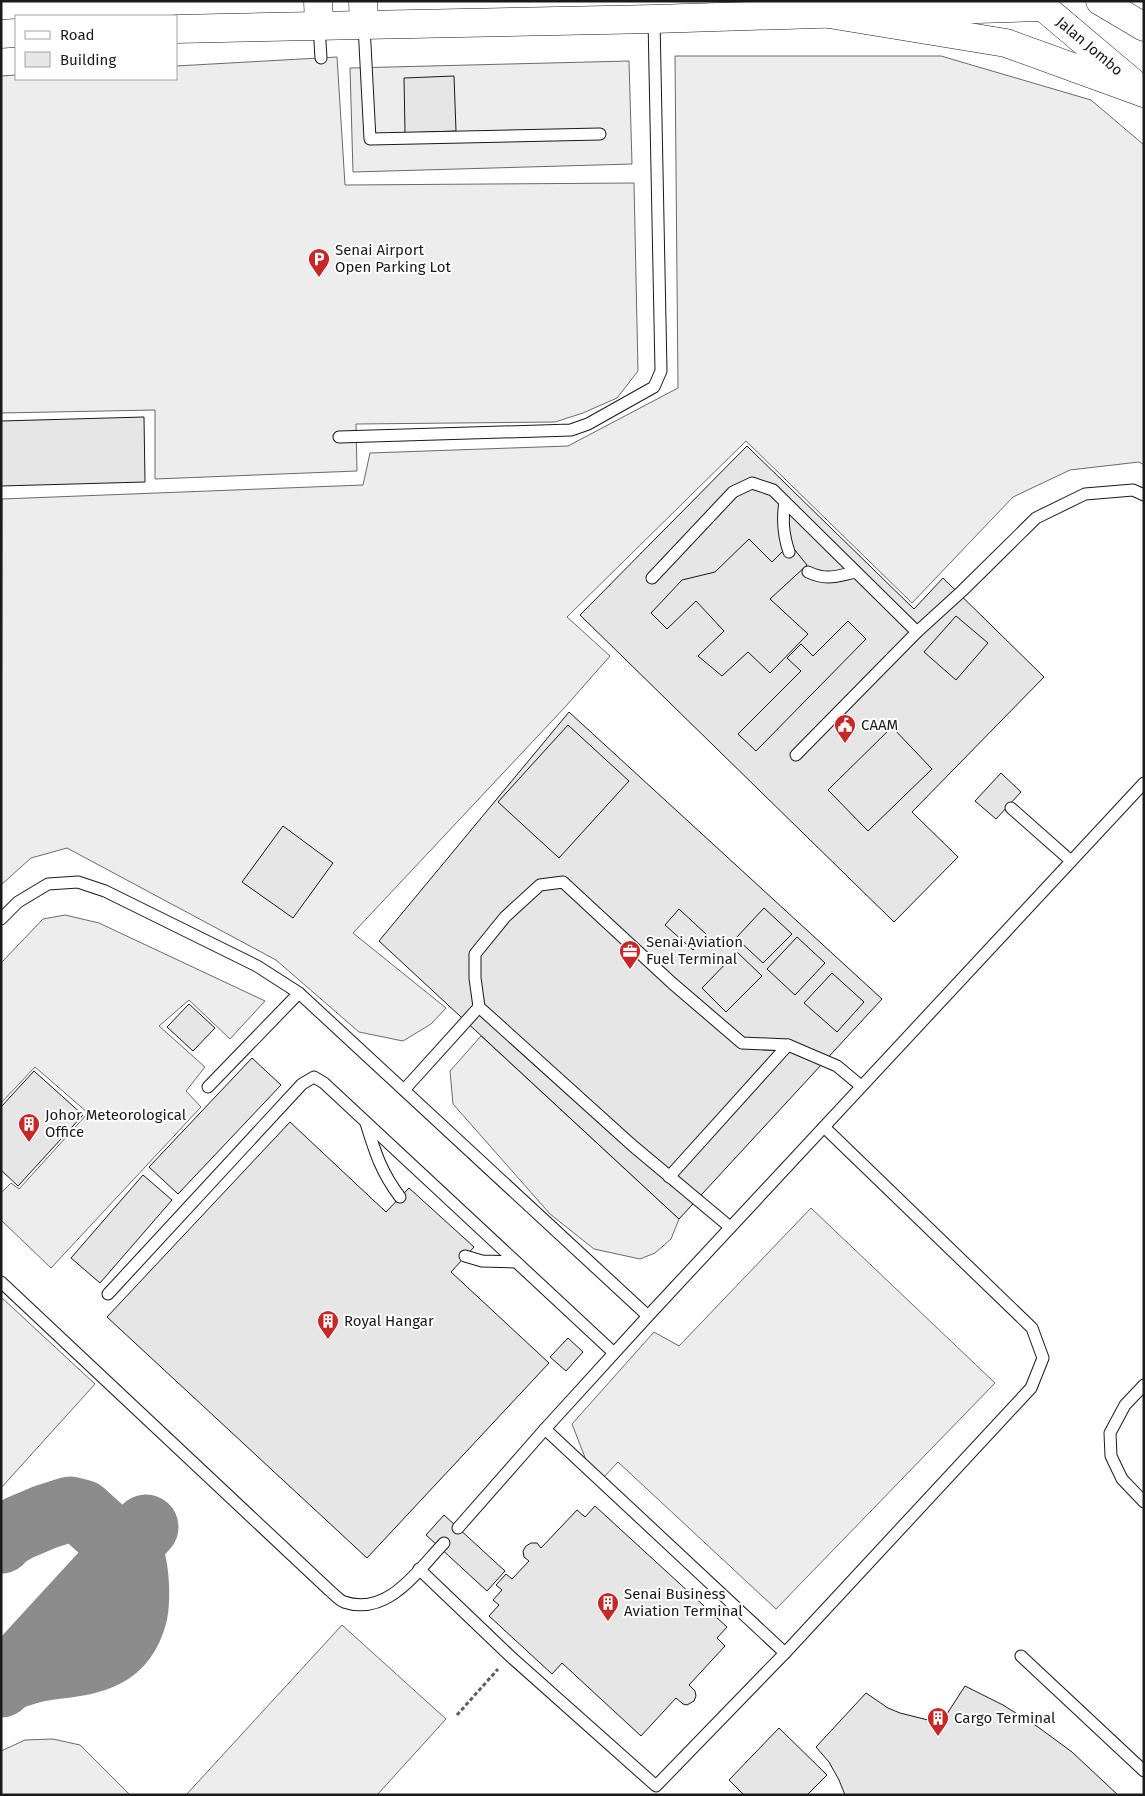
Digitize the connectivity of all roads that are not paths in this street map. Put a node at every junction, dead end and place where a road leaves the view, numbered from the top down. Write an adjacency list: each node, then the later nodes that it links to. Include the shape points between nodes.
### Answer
1 (1100, 1): 9 (street)
2 (1121, 1): 8 (street)
3 (1040, 3): 6 (street); 14 (street, Jalan Jombo)
4 (319, 14): 5 (street); 10 (street); 13 (lane)
5 (363, 14): 7 (street); 15 (lane, via 370,139)
6 (829, 14): 7 (street); 14 (street, via 1006,43)
7 (654, 19): 16 (lane, via 660,371 654,387 571,430)
8 (1144, 21)
9 (1144, 27)
10 (178, 29)
11 (15, 33): 12 (street)
12 (1, 34)
13 (321, 58)
14 (1144, 92)
15 (600, 134)
16 (339, 437)
17 (1144, 495): 23 (lane, via 1133,490 1085,494 1036,518)
18 (785, 502): 19 (lane, via 782,521); 21 (lane); 22 (lane, via 773,490 752,483 733,492)
19 (789, 552)
20 (808, 572): 21 (lane, via 822,578)
21 (856, 572): 23 (lane)
22 (652, 578)
23 (917, 632): 24 (lane)
24 (796, 755)
25 (1144, 783): 27 (lane)
26 (1011, 808): 27 (lane)
27 (1071, 861): 32 (lane)
28 (1, 919): 29 (lane, via 18,902 48,884 78,882 104,891 257,966)
29 (299, 993): 33 (lane); 34 (lane)
30 (479, 1007): 31 (lane, via 475,954 505,917 540,885 563,882 742,1043); 34 (lane); 37 (lane)
31 (788, 1045): 32 (lane, via 836,1066); 37 (lane)
32 (861, 1086): 36 (lane)
33 (208, 1088)
34 (404, 1090): 44 (lane)
35 (366, 1123): 38 (lane, via 376,1156); 41 (lane); 43 (lane, via 324,1083 314,1077 302,1084)
36 (824, 1127): 39 (lane); 52 (lane, via 1032,1328 1043,1358 1031,1388)
37 (670, 1177): 39 (lane)
38 (400, 1197)
39 (730, 1227): 44 (lane)
40 (465, 1256): 41 (lane, via 482,1261)
41 (516, 1262): 45 (lane)
42 (1, 1282): 51 (lane, via 343,1601 359,1605 378,1603 395,1594)
43 (108, 1294)
44 (648, 1316): 45 (lane)
45 (614, 1353): 47 (lane)
46 (1144, 1385): 48 (lane, via 1125,1405 1110,1433 1111,1456 1122,1479)
47 (545, 1429): 49 (lane); 52 (lane)
48 (1144, 1502)
49 (458, 1528)
50 (444, 1543): 51 (lane)
51 (419, 1569): 52 (lane, via 510,1656 656,1786)
52 (785, 1653)
53 (1021, 1656): 54 (lane)
54 (1144, 1771)

